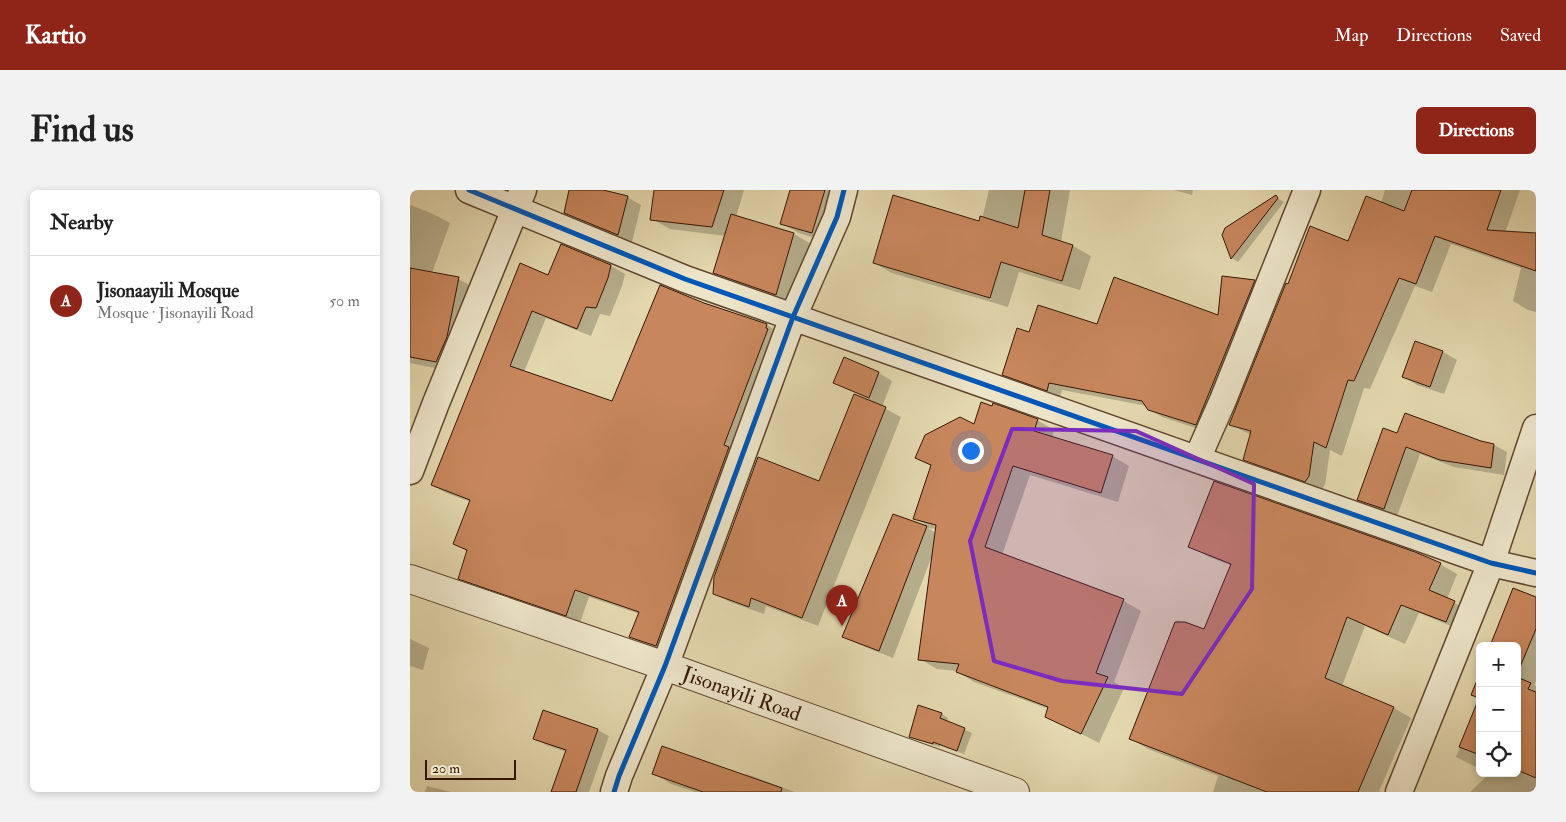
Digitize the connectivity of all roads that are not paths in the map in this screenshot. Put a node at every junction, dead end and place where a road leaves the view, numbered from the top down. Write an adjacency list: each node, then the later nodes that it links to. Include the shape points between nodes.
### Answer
1 (469, 190): 4 (street)
2 (844, 190): 5 (street, via 837,217)
3 (1307, 190): 7 (street)
4 (519, 200): 5 (street, via 685,280); 8 (street)
5 (793, 317): 7 (street); 12 (street)
6 (1536, 428): 9 (street)
7 (1198, 459): 9 (street)
8 (410, 471)
9 (1491, 563): 10 (street); 15 (street)
10 (1536, 573)
11 (410, 579): 12 (street, Jisonayili Road)
12 (665, 666): 13 (street); 14 (street, Jisonayili Road)
13 (614, 792)
14 (1015, 792)
15 (1399, 792)

